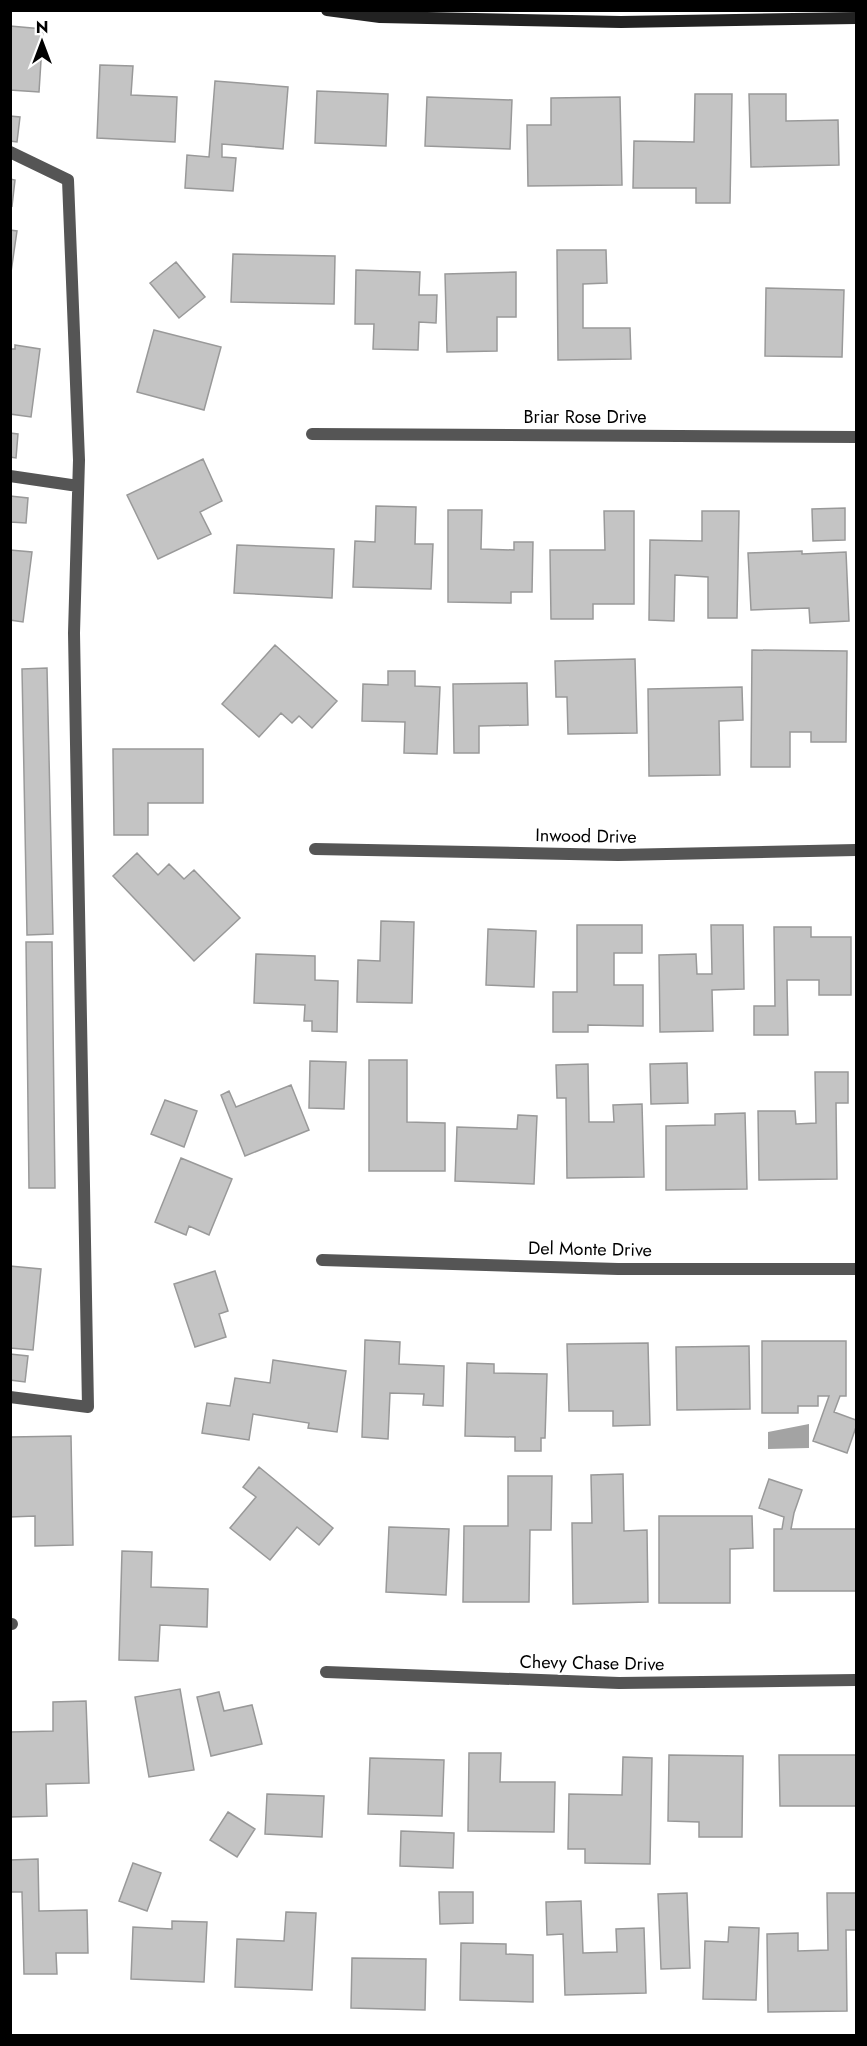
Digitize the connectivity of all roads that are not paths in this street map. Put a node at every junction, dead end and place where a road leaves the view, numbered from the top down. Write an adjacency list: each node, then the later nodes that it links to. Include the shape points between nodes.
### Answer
1 (327, 10): 2 (main road)
2 (380, 14): 3 (main road, via 621,22)
3 (856, 18)
4 (10, 152): 8 (street, via 68,180)
5 (312, 434): 6 (street, Briar Rose Drive)
6 (856, 436)
7 (10, 476): 8 (street)
8 (78, 486): 13 (street, via 74,633 88,1407)
9 (315, 849): 10 (street, Inwood Drive, via 618,855)
10 (856, 850)
11 (322, 1260): 12 (street, Del Monte Drive, via 618,1269)
12 (856, 1269)
13 (10, 1397)
14 (326, 1672): 15 (street, Chevy Chase Drive, via 619,1683)
15 (856, 1680)

